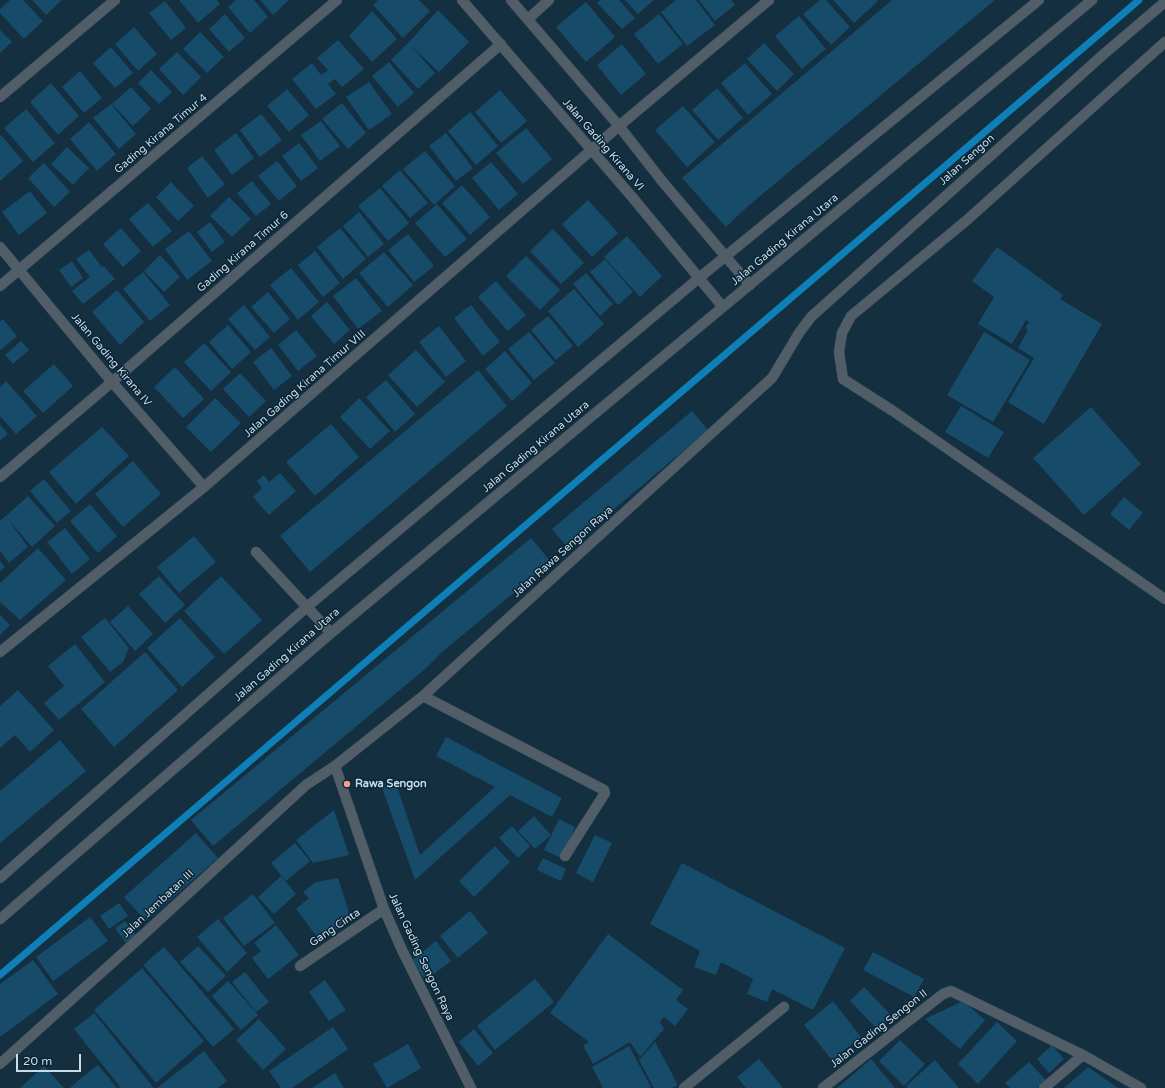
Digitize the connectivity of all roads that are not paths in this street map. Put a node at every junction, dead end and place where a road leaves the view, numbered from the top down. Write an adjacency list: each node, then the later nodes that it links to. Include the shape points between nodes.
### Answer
1 (115, 0): 13 (street)
2 (337, 0): 18 (street, Gading Kirana Timur 4)
3 (462, 0): 12 (street, Jalan Gading Kirana VI)
4 (511, 0): 10 (street, Jalan Gading Kirana VI)
5 (549, 0): 10 (street)
6 (769, 0): 14 (street, Jalan Gading Kirana Timur VIII)
7 (1038, 0): 17 (street, Jalan Gading Kirana Utara)
8 (1092, 0): 20 (street, Jalan Gading Kirana Utara)
9 (1165, 2): 23 (street, Jalan Sengon, via 811,317)
10 (528, 19): 14 (street, Jalan Gading Kirana VI)
11 (1165, 42): 28 (street, via 967,220 851,316 842,333 839,352 843,379)
12 (501, 44): 15 (street, Jalan Gading Kirana VI); 24 (street, Gading Kirana Timur 6)
13 (0, 97)
14 (619, 126): 15 (street, Jalan Gading Kirana Timur VIII); 17 (street, Jalan Gading Kirana VI)
15 (592, 150): 19 (street, Jalan Gading Kirana VI); 26 (street, Jalan Gading Kirana Timur VIII)
16 (0, 247): 18 (street, Jalan Gading Kirana IV)
17 (726, 257): 19 (street, Jalan Gading Kirana Utara); 20 (street, Jalan Gading Kirana VI)
18 (20, 270): 21 (street, Gading Kirana Timur 4); 24 (street, Jalan Gading Kirana IV)
19 (699, 278): 22 (street, Jalan Gading Kirana VI); 29 (street, Jalan Gading Kirana Utara)
20 (750, 285): 22 (street, Jalan Gading Kirana Utara)
21 (0, 286)
22 (722, 307): 30 (street, Jalan Gading Kirana Utara)
23 (793, 343): 32 (street, Jalan Rawa Sengon Raya, via 772,378)
24 (112, 382): 25 (street, Gading Kirana Timur 6); 26 (street, Jalan Gading Kirana IV)
25 (0, 477)
26 (204, 487): 31 (street, Jalan Gading Kirana Timur VIII)
27 (256, 552): 29 (street)
28 (1165, 599)
29 (308, 606): 30 (street); 35 (street, Jalan Gading Kirana Utara)
30 (331, 633): 37 (street, Jalan Gading Kirana Utara)
31 (0, 652)
32 (423, 696): 33 (street, Jalan Rawa Sengon Raya); 34 (street, via 604,790 605,793)
33 (335, 766): 36 (street, Jalan Gading Sengon Raya); 41 (street, Jalan Jembatan III, via 306,785)
34 (565, 856)
35 (0, 878)
36 (384, 909): 38 (street, Gang Cinta); 42 (street, Jalan Gading Sengon Raya)
37 (0, 919)
38 (300, 966)
39 (784, 1007): 43 (street)
40 (1082, 1055): 44 (street, Jalan Gading Sengon II, via 950,991); 45 (street); 46 (street)
41 (0, 1064)
42 (471, 1088)
43 (684, 1088)
44 (823, 1088)
45 (1044, 1088)
46 (1141, 1088)

